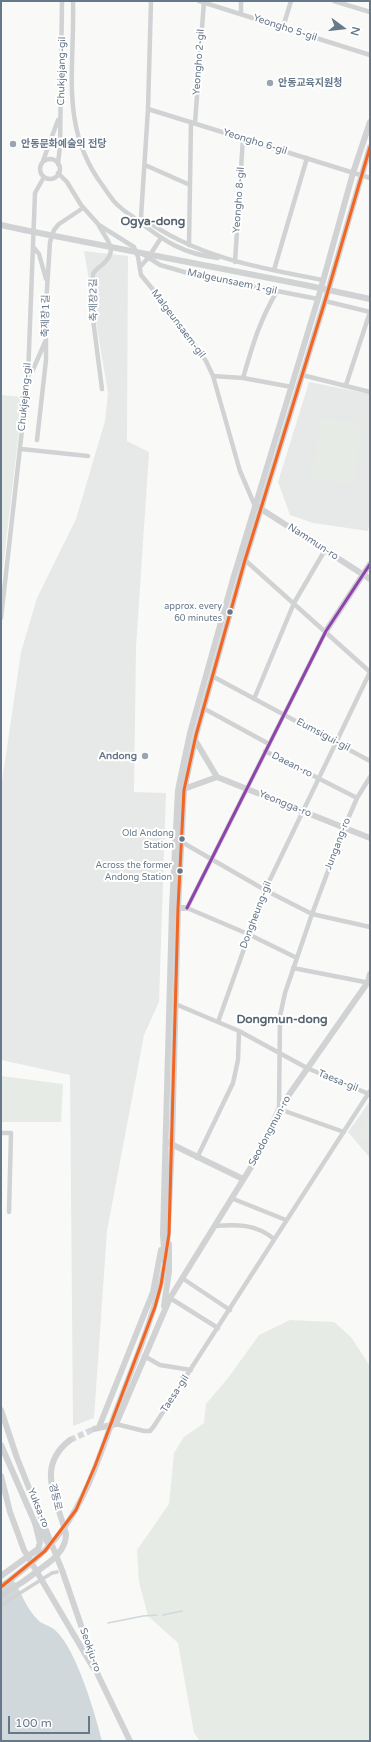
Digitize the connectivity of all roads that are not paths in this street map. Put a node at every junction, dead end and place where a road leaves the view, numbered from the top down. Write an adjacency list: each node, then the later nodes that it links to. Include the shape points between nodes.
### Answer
1 (62, 1): 12 (street, Chukjejang-gil)
2 (73, 1): 31 (street, via 71,95 78,141 96,177 118,207)
3 (151, 1): 13 (street)
4 (241, 1): 9 (street)
5 (291, 1): 10 (street)
6 (334, 1): 8 (street)
7 (202, 2): 9 (street, Yeongho 5-gil); 14 (street, Yeongho 2-gil)
8 (370, 12)
9 (241, 14): 10 (street, Yeongho 5-gil)
10 (283, 27): 11 (street, Yeongho 5-gil)
11 (370, 55)
12 (61, 106): 19 (street, via 57,126); 20 (street, Chukjejang-gil)
13 (148, 109): 14 (street, Yeongho 6-gil); 21 (street)
14 (193, 122): 16 (street, Yeongho 6-gil); 27 (street, Yeongho 2-gil)
15 (370, 122): 23 (street)
16 (243, 138): 18 (street, Yeongho 6-gil); 37 (street, Yeongho 8-gil)
17 (370, 148): 24 (street)
18 (308, 158): 23 (street, Yeongho 6-gil); 39 (street)
19 (42, 162): 20 (street, via 51,159); 25 (street, via 40,168)
20 (58, 164): 22 (street)
21 (146, 165): 27 (street); 32 (street, via 141,217 160,231)
22 (58, 173): 25 (street, via 50,178); 28 (street, via 67,182)
23 (353, 173): 24 (street, Yeongho 6-gil); 40 (street)
24 (362, 176): 26 (street, Yeongho 6-gil); 43 (street)
25 (44, 177): 34 (street, Chukjejang-gil, via 36,193)
26 (370, 178)
27 (190, 184): 32 (street, Yeongho 2-gil)
28 (83, 208): 29 (street); 41 (street, 축제장1길, via 54,230 50,242)
29 (96, 221): 33 (street, via 107,231); 56 (street, 축제장2길, via 111,245 112,252 109,259 93,274 93,319)
30 (1, 225): 42 (street, bridge)
31 (161, 238): 35 (street); 36 (street, via 181,250)
32 (189, 245): 36 (street)
33 (134, 247): 35 (street, Malgeunsaem 1-gil); 38 (street, Malgeunsaem-gil)
34 (34, 248): 41 (street, via 39,254); 51 (street, Chukjejang-gil)
35 (148, 258): 38 (street); 44 (street, Malgeunsaem 1-gil, via 160,266 195,275)
36 (226, 259): 37 (street)
37 (235, 262): 39 (street)
38 (140, 267): 52 (street, Malgeunsaem-gil, via 141,275 206,361)
39 (274, 270): 40 (street)
40 (323, 280): 42 (street)
41 (47, 284): 49 (street, 축제장1길)
42 (321, 289): 43 (street); 45 (street)
43 (328, 290): 46 (street); 47 (street)
44 (277, 291): 45 (street, Malgeunsaem 1-gil); 53 (street, via 255,335)
45 (318, 299): 55 (street)
46 (370, 299)
47 (325, 302): 48 (street); 50 (street)
48 (370, 312): 54 (street)
49 (46, 338): 51 (street); 58 (street, 축제장1길)
50 (302, 375): 54 (street); 61 (street)
51 (28, 376): 59 (street, Chukjejang-gil)
52 (212, 376): 53 (street); 61 (street, Malgeunsaem-gil, via 240,471)
53 (243, 378): 55 (street)
54 (346, 385): 57 (street)
55 (292, 387): 61 (street)
56 (102, 389)
57 (370, 392)
58 (38, 440)
59 (21, 449): 60 (street); 68 (street, Chukjejang-gil)
60 (88, 456)
61 (258, 507): 62 (street, Nammun-ro); 63 (street); 84 (street, via 200,696)
62 (325, 550): 65 (street, Nammun-ro); 67 (street)
63 (245, 560): 67 (street); 71 (street)
64 (370, 564): 65 (street, Daean-ro)
65 (363, 575): 66 (street, Nammun-ro); 69 (street, Daean-ro)
66 (370, 579)
67 (294, 603): 69 (street); 72 (street)
68 (1, 618)
69 (326, 631): 70 (street); 74 (street, Daean-ro)
70 (370, 672): 76 (street, Dongheung-gil)
71 (212, 676): 72 (street, Eumsigui-gil); 73 (street)
72 (254, 699): 74 (street, Eumsigui-gil)
73 (203, 708): 75 (street); 77 (street)
74 (284, 715): 76 (street, Eumsigui-gil); 77 (street, Daean-ro)
75 (195, 740): 80 (street); 84 (street)
76 (336, 742): 79 (street, Eumsigui-gil); 82 (street, Dongheung-gil)
77 (269, 744): 78 (street, Daean-ro)
78 (265, 751): 82 (street, Daean-ro); 83 (street, Daean-ro)
79 (370, 761)
80 (217, 777): 83 (street, Yeongga-ro); 84 (street)
81 (370, 777): 85 (street, Jungang-ro)
82 (318, 778): 85 (street, Daean-ro); 86 (street, Dongheung-gil)
83 (246, 789): 86 (street, Yeongga-ro); 90 (street, Daean-ro)
84 (181, 790): 89 (street); 92 (street)
85 (357, 798): 87 (street, Jungang-ro)
86 (302, 811): 87 (street, Yeongga-ro); 91 (street, Dongheung-gil)
87 (344, 828): 88 (street, Yeongga-ro); 94 (street, Jungang-ro)
88 (370, 838)
89 (180, 841): 90 (street); 92 (street)
90 (211, 859): 91 (street); 93 (street, Daean-ro)
91 (265, 890): 94 (street); 96 (street, Dongheung-gil)
92 (175, 908): 93 (street); 101 (street)
93 (186, 908): 96 (street)
94 (312, 914): 95 (street); 97 (street, Jungang-ro)
95 (370, 927)
96 (248, 934): 97 (street); 102 (street, Dongheung-gil)
97 (297, 958): 98 (street, Jungang-ro)
98 (293, 968): 100 (street); 104 (street, Jungang-ro, via 280,1016)
99 (370, 974): 100 (street, Seodongmun-ro)
100 (369, 984): 105 (street, Seodongmun-ro)
101 (172, 1003): 102 (street, Taesa-gil); 110 (street)
102 (218, 1022): 103 (street, Taesa-gil)
103 (239, 1031): 104 (street, Taesa-gil); 111 (street, via 238,1060 233,1082)
104 (280, 1053): 105 (street, Taesa-gil); 107 (street, Jungang-ro)
105 (307, 1068): 106 (street, Taesa-gil); 107 (street, Seodongmun-ro)
106 (369, 1092): 108 (street, Taesa-gil)
107 (280, 1109): 108 (street); 112 (street, Seodongmun-ro, via 256,1159)
108 (344, 1132): 115 (street, Taesa-gil)
109 (1, 1133): 114 (street, via 11,1133)
110 (169, 1143): 111 (street); 117 (street)
111 (197, 1158): 112 (street)
112 (243, 1179): 113 (street, Seodongmun-ro)
113 (231, 1198): 115 (street); 116 (street, Seodongmun-ro)
114 (9, 1212)
115 (286, 1220): 118 (street, Taesa-gil)
116 (215, 1226): 118 (street, via 236,1224 264,1231); 119 (street, Seodongmun-ro)
117 (166, 1234): 122 (street, via 169,1271); 127 (street, via 153,1292 96,1428); 135 (street, bridge, via 165,1264 155,1306 76,1510 45,1551)
118 (274, 1239): 121 (street, Taesa-gil)
119 (182, 1278): 120 (street, Seodongmun-ro); 121 (street)
120 (170, 1298): 122 (street, Seodongmun-ro); 123 (street)
121 (230, 1310): 123 (street, Taesa-gil)
122 (163, 1312): 124 (street)
123 (218, 1328): 125 (street, Taesa-gil)
124 (144, 1356): 125 (street, via 160,1365); 127 (street)
125 (191, 1370): 127 (street, Taesa-gil, via 150,1430 144,1431)
126 (1, 1410): 132 (street, Yuksa-ro, via 17,1458)
127 (116, 1424)
128 (70, 1440): 132 (street, 경동로, via 60,1448 52,1460 50,1474 66,1534 64,1545)
129 (1, 1445): 131 (street, Yuksa-ro)
130 (1, 1476): 138 (street, via 10,1512 24,1550)
131 (35, 1523): 132 (street, Yuksa-ro); 134 (street, bridge, via 40,1543 38,1549)
132 (57, 1557): 136 (street, bridge); 138 (street, Seokju-ro)
133 (58, 1572): 137 (street, bridge, via 52,1573)
134 (1, 1576)
135 (1, 1587)
136 (1, 1596)
137 (1, 1605)
138 (98, 1675): 139 (street, Seokju-ro)
139 (130, 1741)

